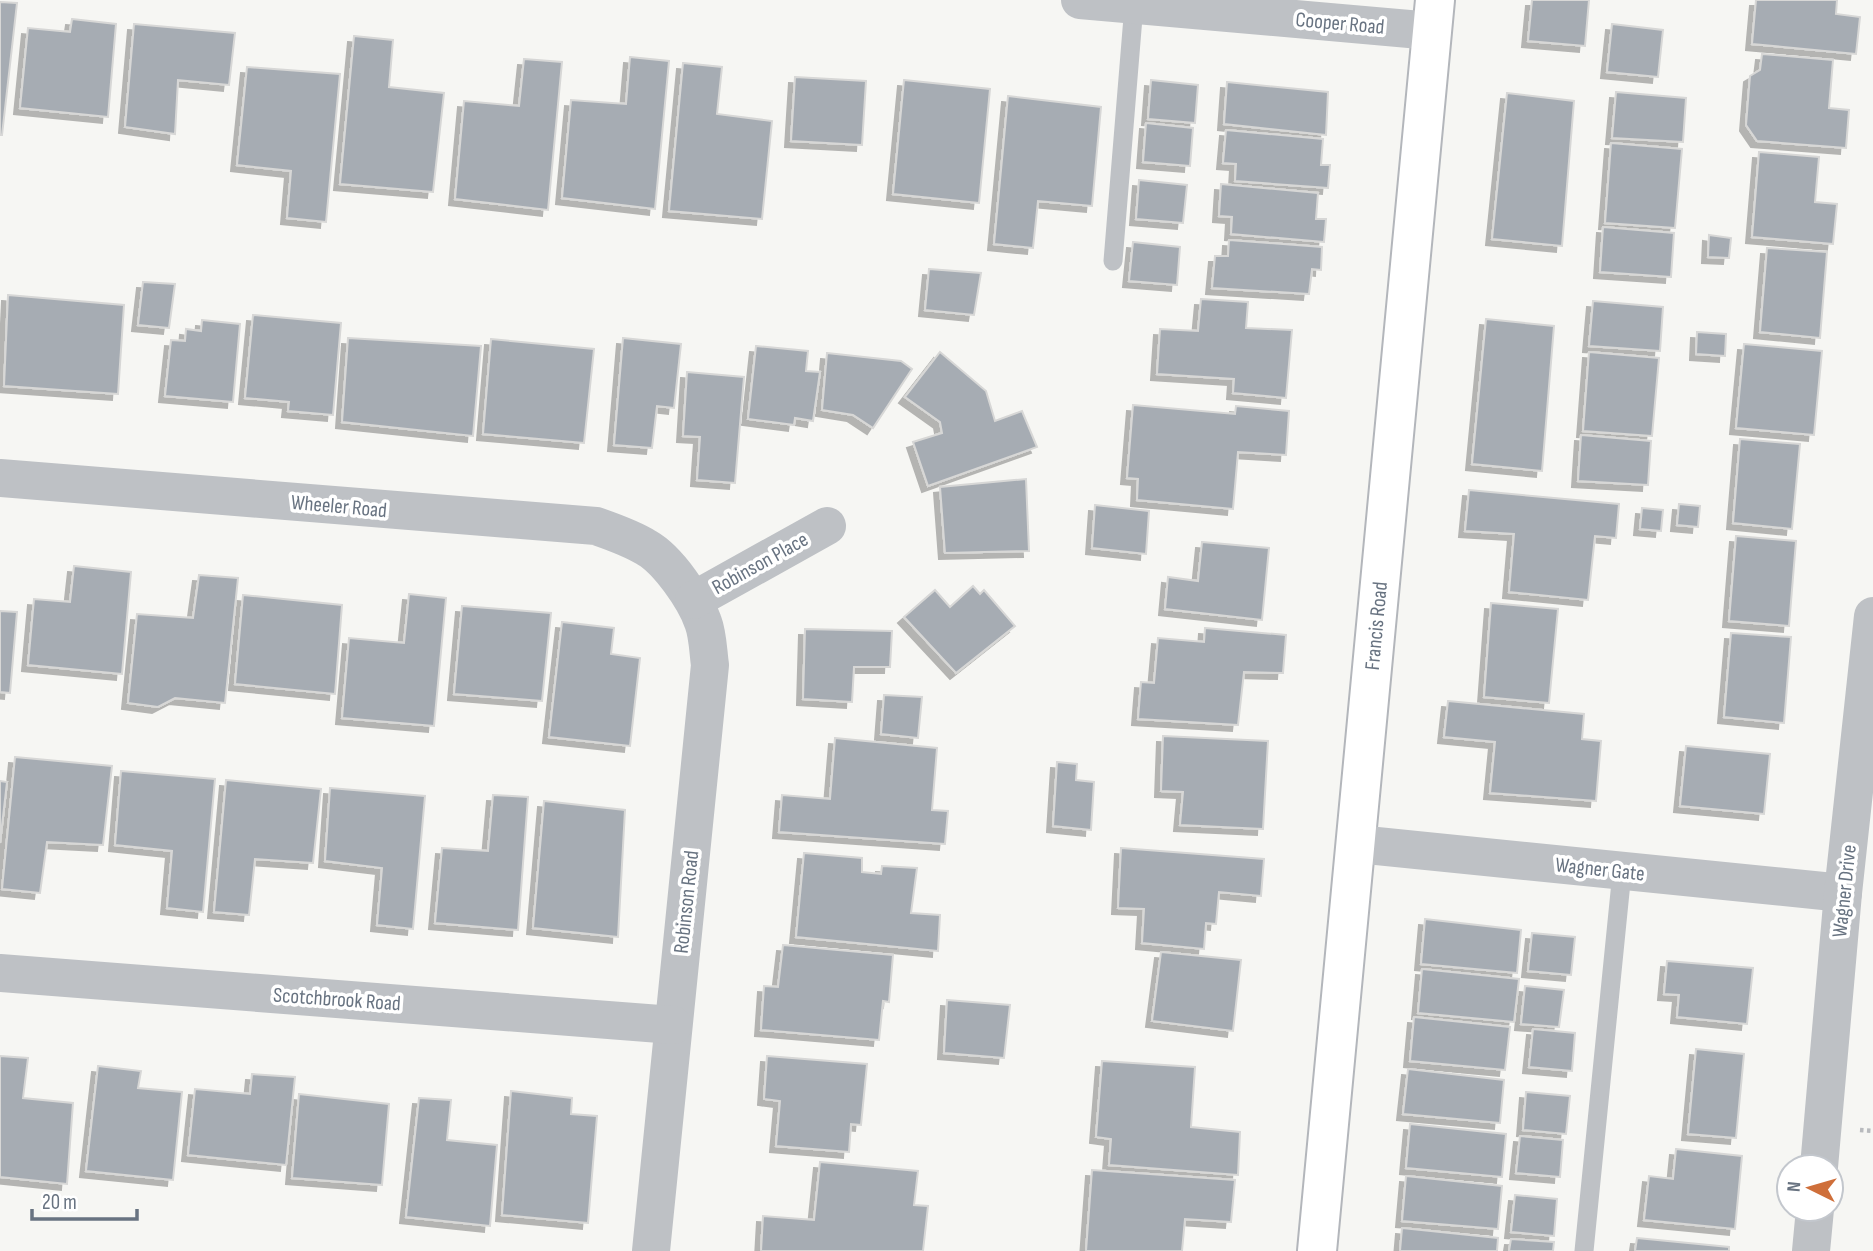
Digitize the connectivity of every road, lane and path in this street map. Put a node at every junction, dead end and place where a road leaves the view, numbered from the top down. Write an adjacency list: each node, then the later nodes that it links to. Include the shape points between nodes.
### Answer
1 (1080, 0): 2 (street, Cooper Road)
2 (1134, 5): 3 (street, Cooper Road); 4 (lane)
3 (1434, 16): 10 (street, Francis Road)
4 (1113, 261)
5 (0, 478): 7 (street, Wheeler Road, via 596,526 650,549)
6 (827, 526): 8 (street, Robinson Place)
7 (666, 565): 8 (street, Robinson Road)
8 (694, 600): 14 (street, Robinson Road, via 704,624 710,665)
9 (1873, 616): 12 (street, Wagner Drive)
10 (1357, 844): 11 (street, Wagner Gate); 18 (street, Francis Road)
11 (1622, 872): 12 (street, Wagner Gate); 19 (lane)
12 (1843, 894): 15 (street, Wagner Drive)
13 (0, 973): 14 (street, Scotchbrook Road)
14 (673, 1025): 17 (street, Robinson Road)
15 (1820, 1153)
16 (1814, 1223): 20 (street)
17 (652, 1251)
18 (1317, 1251)
19 (1584, 1251)
20 (1811, 1251)

